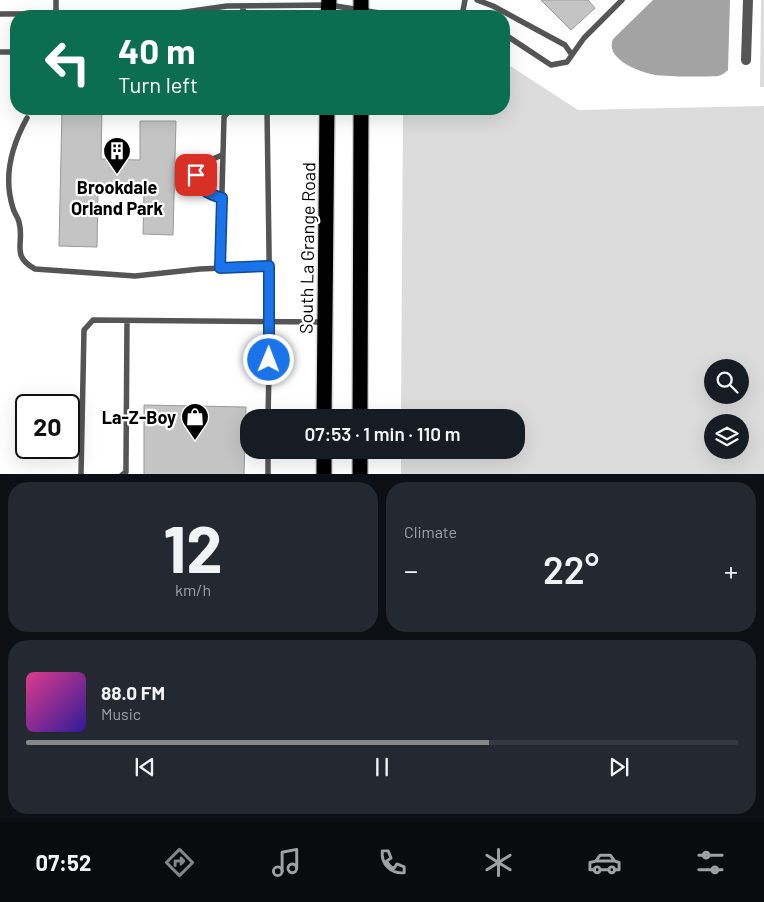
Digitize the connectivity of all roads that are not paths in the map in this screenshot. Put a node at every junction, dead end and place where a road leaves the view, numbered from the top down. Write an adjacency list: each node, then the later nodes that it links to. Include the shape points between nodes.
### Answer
1 (223, 0): 6 (lane)
2 (235, 0): 6 (lane)
3 (477, 0): 12 (lane)
4 (622, 0): 15 (lane, via 584,38)
5 (748, 0): 16 (street)
6 (227, 6): 7 (lane); 10 (lane)
7 (242, 6): 8 (lane); 11 (lane)
8 (328, 7): 9 (lane)
9 (361, 9)
10 (199, 10)
11 (243, 10)
12 (500, 10)
13 (510, 15): 15 (lane, via 565,45)
14 (510, 38): 15 (lane, via 550,65 567,62)
15 (572, 55)
16 (746, 60)
17 (226, 115): 22 (lane)
18 (267, 115): 24 (lane)
19 (327, 115): 28 (highway, South La Grange Road)
20 (361, 115): 31 (highway)
21 (27, 118): 25 (lane, via 9,166 9,192 19,222 20,255 25,264 35,269 135,276)
22 (222, 155): 23 (lane); 23 (lane, via 205,163 196,175 202,190)
23 (222, 198): 25 (lane)
24 (269, 266): 25 (lane); 27 (lane)
25 (220, 268)
26 (127, 321): 27 (lane); 35 (lane, via 92,320 84,330); 36 (lane, via 126,472)
27 (270, 322): 28 (lane); 29 (lane)
28 (325, 322): 30 (highway, South La Grange Road)
29 (268, 409)
30 (324, 409)
31 (360, 409)
32 (268, 459): 37 (lane)
33 (324, 459): 38 (highway)
34 (360, 459): 39 (highway)
35 (81, 474)
36 (122, 474)
37 (268, 474)
38 (324, 474)
39 (360, 474)

